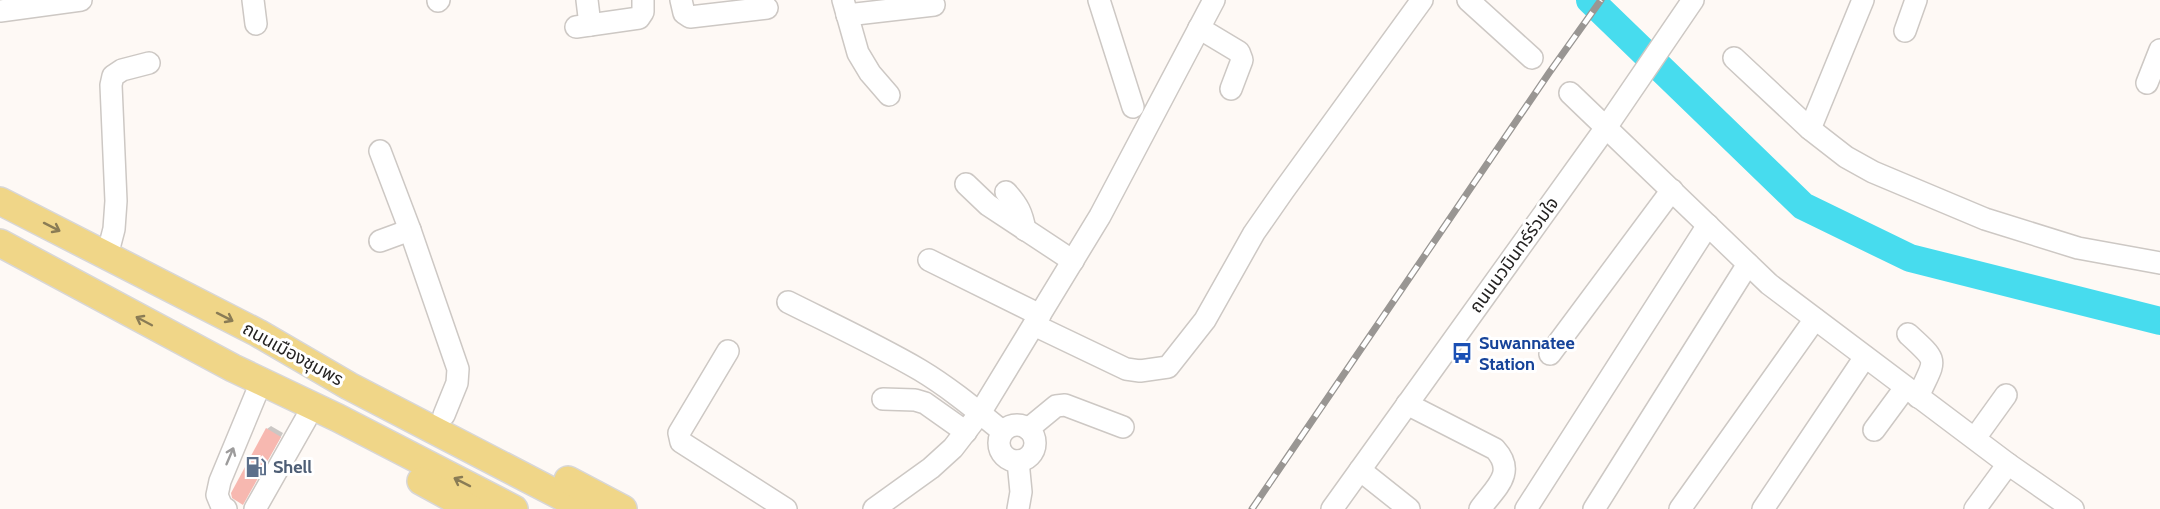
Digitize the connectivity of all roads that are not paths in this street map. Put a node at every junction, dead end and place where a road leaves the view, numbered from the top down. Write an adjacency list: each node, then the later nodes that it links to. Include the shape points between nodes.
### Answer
1 (81, 0): 13 (street)
2 (253, 0): 18 (street)
3 (587, 0): 4 (street, via 583,26 639,18 644,12)
4 (643, 0)
5 (681, 0): 16 (street, via 684,13 690,17)
6 (1100, 0): 29 (street)
7 (1214, 0): 19 (street)
8 (1422, 0): 49 (street, via 1254,233 1205,320 1168,366 1147,371 1126,369)
9 (1468, 0): 22 (street)
10 (1693, 0): 30 (street, ถนนนวมินทร์ร่วมใจ)
11 (1863, 0): 31 (street)
12 (1916, 0): 20 (street)
13 (55, 2): 17 (street)
14 (934, 5): 15 (street)
15 (845, 7): 28 (street, via 858,53)
16 (767, 8)
17 (0, 11)
18 (256, 24)
19 (1199, 28): 26 (street, via 1239,52 1242,60); 44 (street)
20 (1905, 31)
21 (2160, 50): 25 (street)
22 (1532, 58)
23 (1734, 58): 31 (street)
24 (149, 63): 42 (street, via 122,70 113,76 111,85 116,201)
25 (2147, 83)
26 (1231, 89)
27 (1570, 93): 30 (street)
28 (889, 95)
29 (1134, 106)
30 (1607, 126): 34 (street); 60 (street, ถนนนวมินทร์ร่วมใจ)
31 (1810, 129): 45 (street, via 1873,172 1985,219 2078,248)
32 (380, 151): 38 (street)
33 (966, 184): 39 (street, via 988,205)
34 (1672, 190): 37 (street); 53 (street)
35 (1006, 192): 39 (street, via 1017,204)
36 (0, 201): 42 (main road, ถนนเมืองชุมพร, one-way to 42)
37 (1708, 225): 46 (street); 85 (street)
38 (410, 230): 40 (street); 62 (street, via 458,369 457,383)
39 (1025, 230): 44 (street)
40 (380, 241)
41 (0, 243): 55 (main road, ถนนเมืองชุมพร, one-way to 41)
42 (107, 256): 50 (main road, ถนนเมืองชุมพร, one-way to 50)
43 (929, 260): 49 (street)
44 (1073, 261): 49 (street)
45 (2160, 263)
46 (1748, 264): 48 (street); 86 (street)
47 (788, 302): 61 (street, via 921,371)
48 (1815, 319): 54 (street); 87 (street)
49 (1037, 320): 61 (street)
50 (258, 333): 62 (main road); 77 (main road, ถนนเมืองชุมพร, via 349,386)
51 (1908, 334): 57 (street, via 1931,355 1933,362)
52 (728, 351): 79 (street, via 679,433 681,442)
53 (1550, 354)
54 (1865, 357): 57 (street); 88 (street)
55 (233, 368): 56 (main road); 76 (main road, ถนนเมืองชุมพร, one-way to 55)
56 (259, 387): 63 (main road); 73 (street, one-way to 56, via 217,495 219,481)
57 (1912, 392): 66 (street); 69 (street)
58 (2006, 395): 69 (street)
59 (883, 399): 68 (street, via 925,403)
60 (1407, 404): 72 (street, ถนนนวมินทร์ร่วมใจ); 84 (street, via 1495,449 1502,457 1506,474)
61 (980, 413): 67 (street); 68 (street)
62 (444, 415): 78 (main road)
63 (306, 419): 74 (street); 75 (main road)
64 (1123, 427): 65 (street, via 1065,405 1056,406)
65 (1028, 429): 67 (street, via 1015,425); 70 (street, via 1033,435 1034,449)
66 (1874, 430)
67 (1002, 431): 70 (street, via 1000,452 1011,461)
68 (966, 432): 80 (street, via 931,468)
69 (1975, 438): 71 (street)
70 (1018, 461): 81 (street)
71 (2008, 464): 89 (street); 90 (street)
72 (1360, 470): 82 (street, ถนนนวมินทร์ร่วมใจ); 83 (street)
73 (225, 509)
74 (255, 509)
75 (472, 509)
76 (514, 509)
77 (586, 509)
78 (623, 509)
79 (786, 509)
80 (874, 509)
81 (1018, 509)
82 (1332, 509)
83 (1409, 509)
84 (1480, 509)
85 (1526, 509)
86 (1594, 509)
87 (1680, 509)
88 (1763, 509)
89 (1976, 509)
90 (2073, 509)

